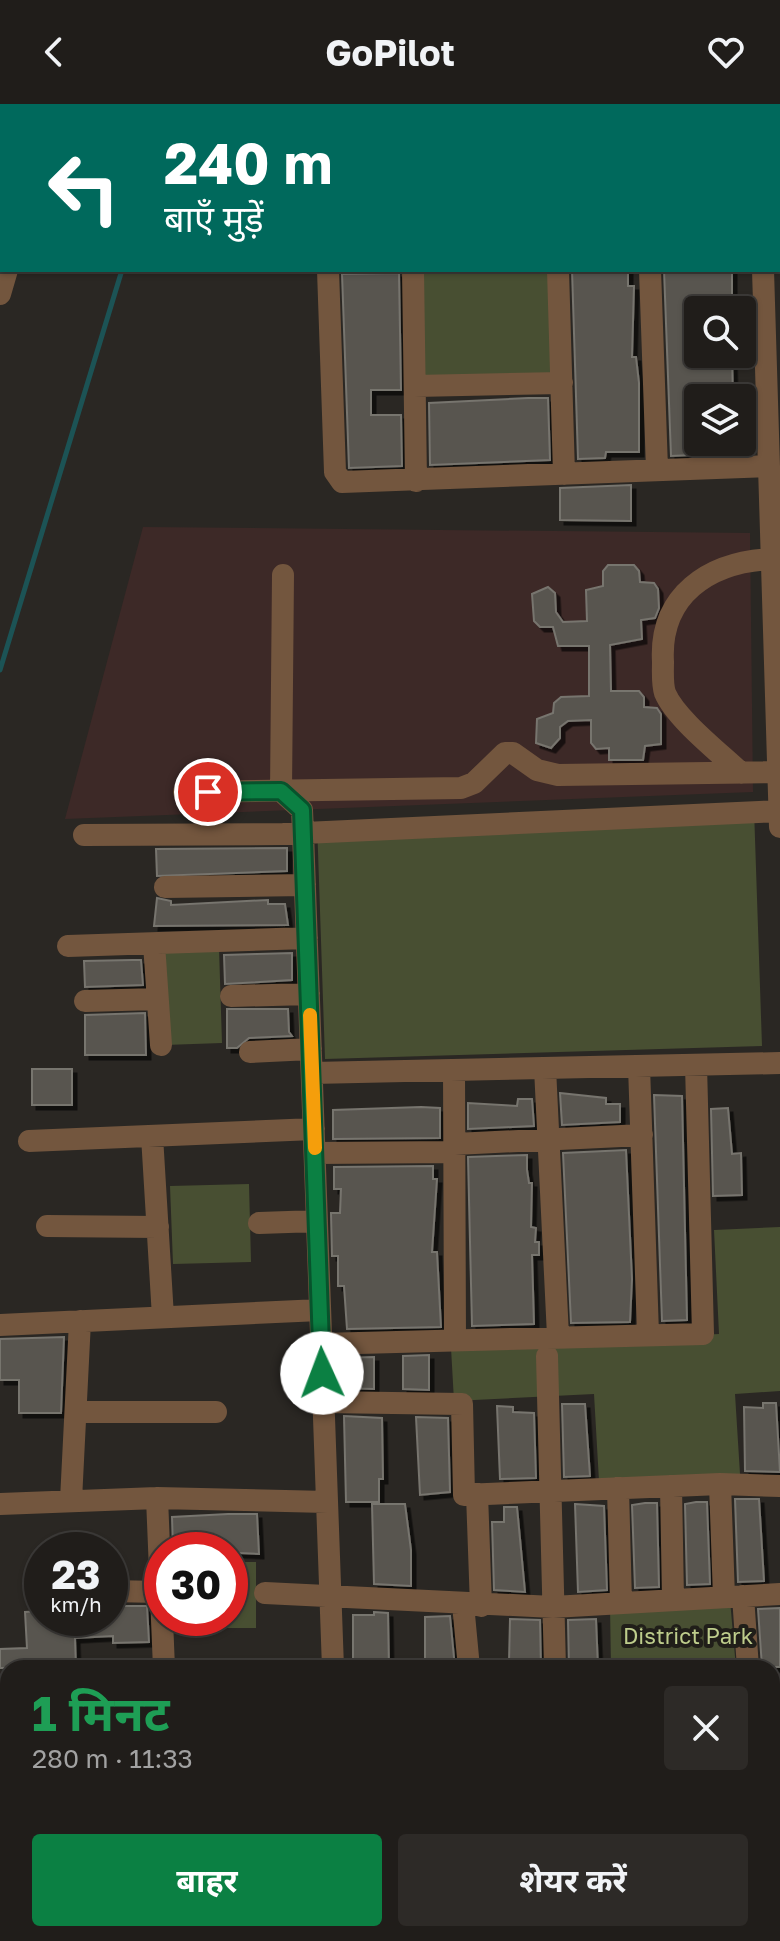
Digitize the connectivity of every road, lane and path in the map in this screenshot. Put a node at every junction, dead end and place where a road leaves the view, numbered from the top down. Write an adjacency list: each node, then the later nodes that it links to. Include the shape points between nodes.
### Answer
1 (328, 272): 12 (street, via 336,477 342,482)
2 (413, 272): 8 (street)
3 (558, 272): 7 (street)
4 (650, 272): 10 (street)
5 (769, 279): 6 (street)
6 (773, 352): 9 (street)
7 (562, 383): 8 (street); 11 (street)
8 (415, 386): 12 (street)
9 (769, 466): 10 (street); 13 (street)
10 (657, 469): 11 (street)
11 (564, 474): 12 (street)
12 (416, 481)
13 (775, 516): 14 (street)
14 (771, 559): 16 (street, via 736,563 702,577 681,598 661,637 664,691); 17 (street)
15 (283, 575): 18 (street)
16 (741, 773): 17 (street); 18 (street, via 558,775 505,753 474,783 461,788)
17 (779, 780): 20 (street)
18 (281, 791): 19 (street); 22 (street, via 302,810)
19 (184, 792)
20 (779, 811): 21 (street); 22 (street)
21 (780, 827)
22 (303, 833): 23 (street); 24 (street)
23 (84, 835)
24 (305, 885): 25 (street); 26 (street)
25 (165, 887)
26 (307, 938): 27 (street); 29 (street)
27 (154, 944): 28 (street); 31 (street)
28 (68, 946)
29 (309, 994): 30 (street); 34 (street)
30 (231, 996)
31 (157, 999): 32 (street); 33 (street)
32 (85, 1001)
33 (161, 1045)
34 (311, 1049): 35 (street); 41 (street)
35 (250, 1052)
36 (780, 1063): 37 (street)
37 (696, 1065): 38 (street); 57 (street, via 703,1334)
38 (639, 1066): 39 (street); 43 (street)
39 (545, 1068): 40 (street); 45 (street)
40 (454, 1070): 41 (street); 47 (street)
41 (312, 1073): 42 (street)
42 (314, 1129): 44 (street); 48 (street)
43 (642, 1135): 45 (street); 57 (street)
44 (152, 1136): 46 (street); 52 (street)
45 (548, 1140): 47 (street); 58 (street)
46 (29, 1141)
47 (455, 1148): 48 (street); 59 (street)
48 (315, 1153): 49 (street)
49 (317, 1221): 50 (street); 53 (street)
50 (259, 1223)
51 (47, 1226): 52 (street)
52 (158, 1227): 54 (street)
53 (320, 1310): 54 (street); 60 (street)
54 (163, 1317): 55 (street)
55 (80, 1321): 56 (street); 63 (street)
56 (0, 1325)
57 (648, 1334): 58 (street)
58 (558, 1336): 59 (street)
59 (455, 1339): 60 (street)
60 (321, 1344): 62 (street)
61 (547, 1356): 69 (street)
62 (324, 1402): 70 (street, via 462,1404 464,1495); 73 (street)
63 (76, 1412): 64 (street); 72 (street)
64 (216, 1412)
65 (720, 1484): 66 (street); 67 (street); 78 (street)
66 (671, 1486): 68 (street); 80 (street)
67 (780, 1486)
68 (618, 1488): 69 (street); 81 (street)
69 (548, 1491): 70 (street); 83 (street)
70 (477, 1494): 82 (street)
71 (157, 1498): 72 (street); 73 (street); 75 (street)
72 (71, 1500): 74 (street)
73 (327, 1502): 79 (street)
74 (0, 1504)
75 (158, 1532)
76 (265, 1593): 79 (street)
77 (780, 1594): 78 (street)
78 (734, 1597): 80 (street); 89 (street)
79 (332, 1598): 82 (street); 86 (street)
80 (673, 1600): 81 (street)
81 (621, 1603): 83 (street)
82 (472, 1605): 83 (street); 87 (street)
83 (553, 1607): 88 (street)
84 (162, 1636): 85 (street)
85 (164, 1660)
86 (333, 1660)
87 (469, 1660)
88 (555, 1660)
89 (746, 1660)

